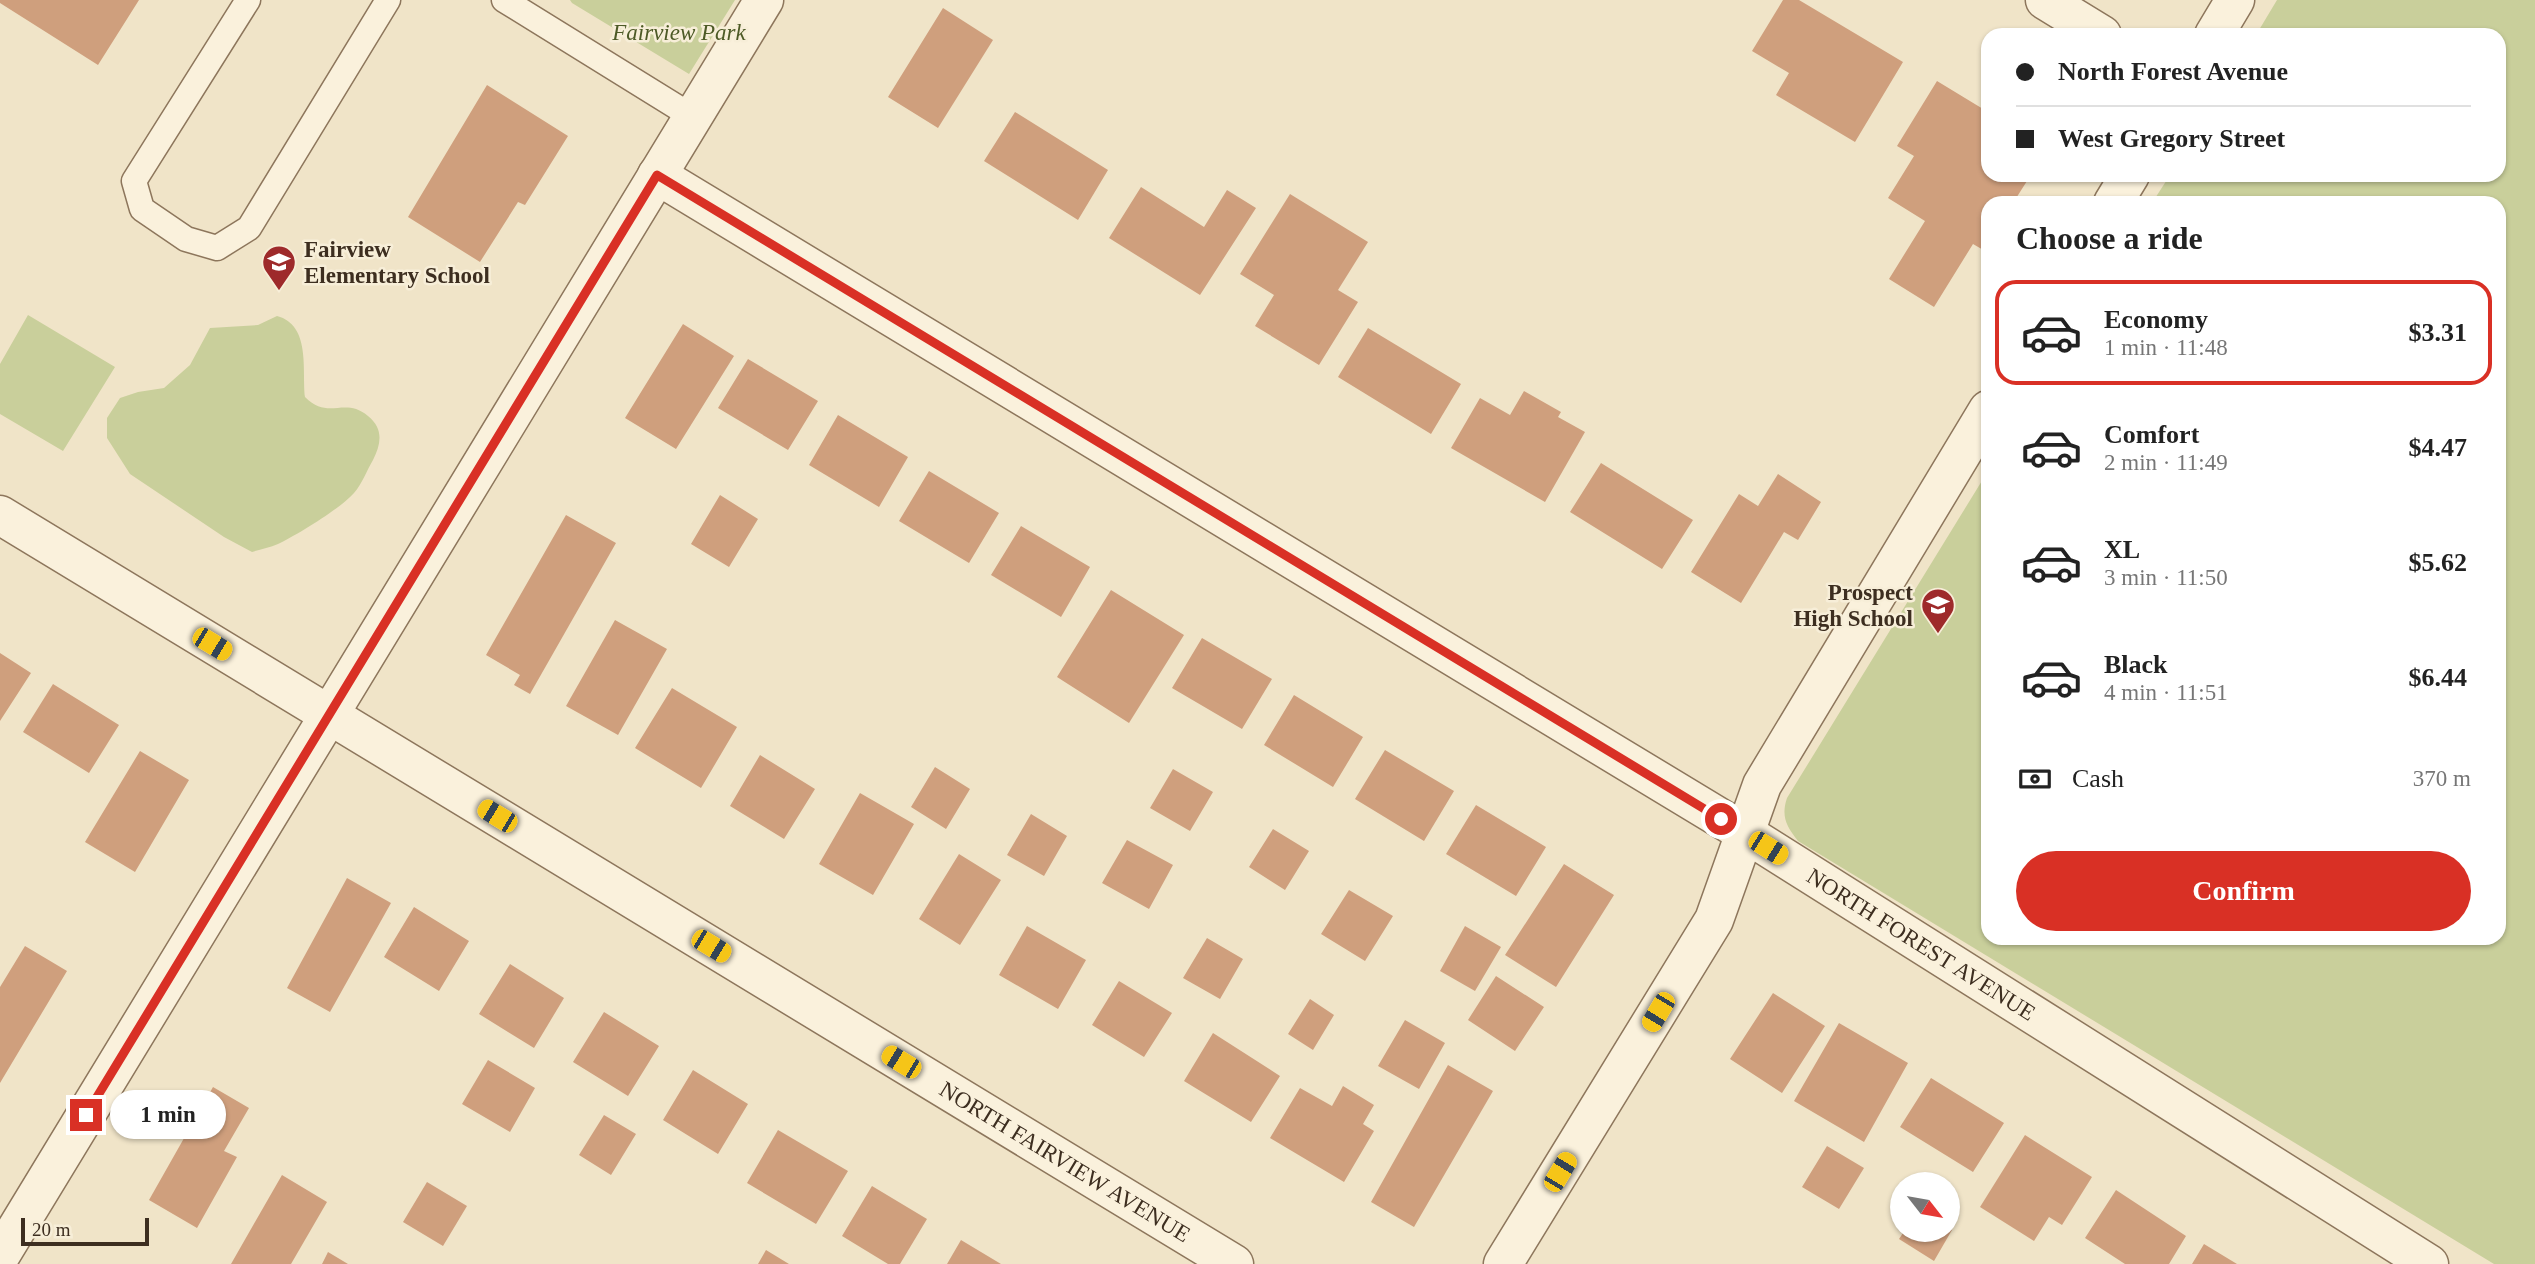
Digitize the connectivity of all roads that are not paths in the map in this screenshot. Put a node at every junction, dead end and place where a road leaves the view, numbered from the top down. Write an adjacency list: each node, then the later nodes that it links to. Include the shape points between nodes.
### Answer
1 (248, 0): 2 (lane, via 134,181 142,209 186,239 217,248 249,228)
2 (388, 0)
3 (504, 0): 9 (lane)
4 (764, 0): 9 (street)
5 (2045, 0): 7 (street)
6 (2235, 0): 8 (street)
7 (2091, 28)
8 (2218, 28)
9 (692, 117): 10 (street)
10 (657, 175): 13 (street); 14 (street, NORTH FOREST AVENUE)
11 (1981, 422): 14 (street, via 1762,785)
12 (0, 515): 13 (street, NORTH FAIRVIEW AVENUE)
13 (330, 715): 15 (street); 17 (street, NORTH FAIRVIEW AVENUE)
14 (1745, 833): 18 (street, via 1714,920); 19 (street, NORTH FOREST AVENUE)
15 (0, 1258): 16 (street)
16 (6, 1264)
17 (1234, 1264)
18 (1503, 1264)
19 (2429, 1264)

